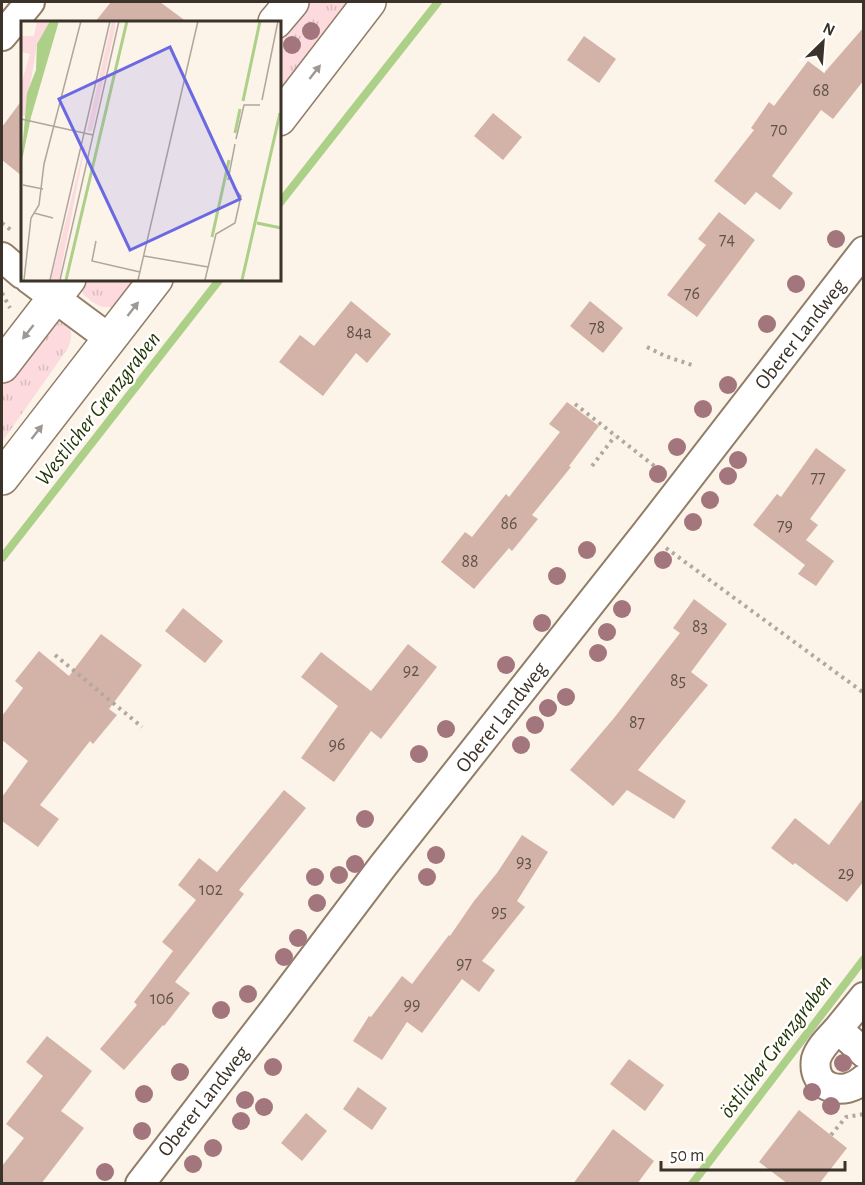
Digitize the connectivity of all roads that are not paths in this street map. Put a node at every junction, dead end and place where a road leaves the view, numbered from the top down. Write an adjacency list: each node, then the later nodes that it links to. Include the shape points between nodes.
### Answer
1 (30, 2): 5 (street)
2 (292, 2): 4 (main road)
3 (369, 2): 6 (main road, one-way to 3)
4 (276, 21)
5 (2, 36)
6 (280, 118)
7 (864, 251): 19 (street, Oberer Landweg, via 388,859)
8 (2, 257): 9 (street)
9 (21, 273)
10 (155, 280): 12 (main road, one-way to 10)
11 (51, 285): 12 (street); 13 (main road, one-way to 13)
12 (110, 339): 14 (main road, one-way to 12)
13 (2, 366)
14 (2, 478)
15 (864, 997): 16 (street)
16 (838, 1029): 17 (street); 18 (street, via 819,1051 817,1072 835,1090)
17 (864, 1053)
18 (861, 1088)
19 (140, 1184)

